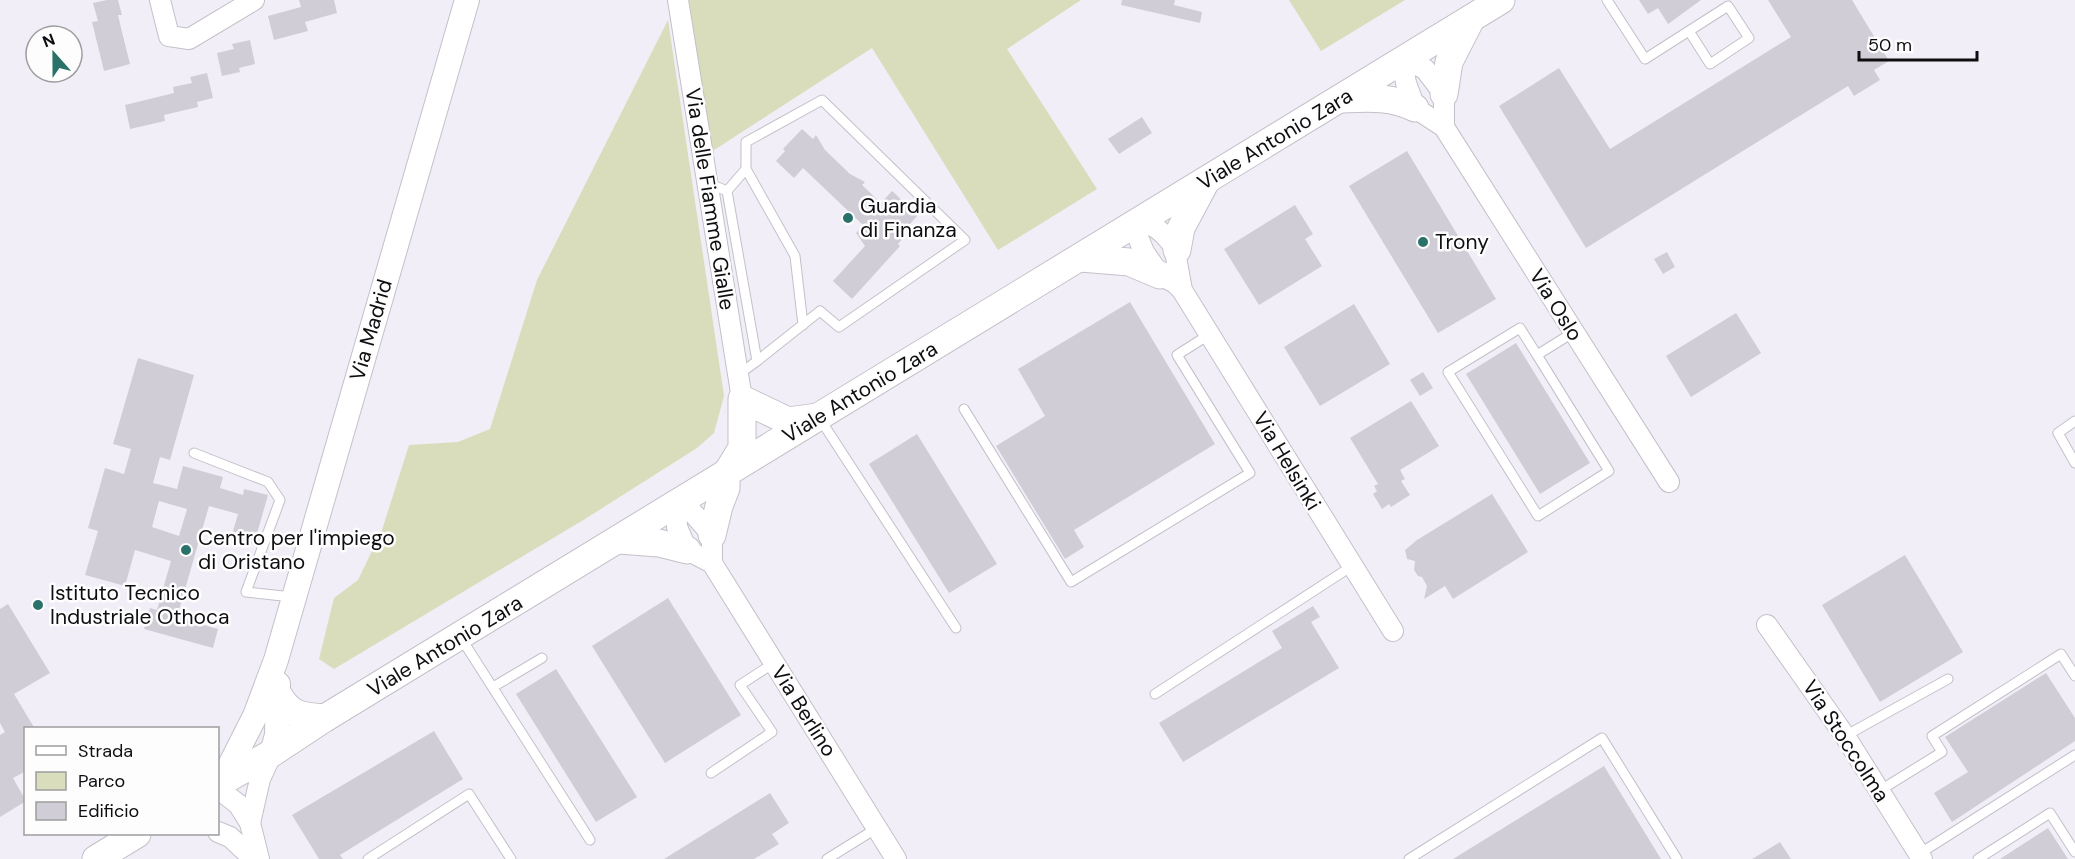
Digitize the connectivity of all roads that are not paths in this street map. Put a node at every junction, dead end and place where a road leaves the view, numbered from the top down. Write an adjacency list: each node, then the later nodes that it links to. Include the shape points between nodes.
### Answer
1 (160, 0): 2 (street, via 169,36 189,39)
2 (254, 0)
3 (678, 0): 16 (street, Via delle Fiamme Gialle)
4 (1502, 0): 7 (main road, Viale Antonio Zara)
5 (1607, 0): 8 (lane, via 1646,59)
6 (466, 1): 41 (street, Via Madrid)
7 (1471, 19): 9 (main road, Viale Antonio Zara); 10 (main road, via 1449,62)
8 (1689, 31): 8 (lane, via 1728,6 1749,38 1710,64)
9 (1402, 61): 10 (street, via 1425,69); 11 (main road, Viale Antonio Zara); 12 (street)
10 (1444, 94): 13 (street)
11 (1341, 99): 12 (main road, via 1400,100); 15 (main road, Viale Antonio Zara)
12 (1415, 108): 13 (street, Via Oslo)
13 (1444, 128): 23 (street, Via Oslo)
14 (746, 170): 17 (lane); 22 (lane, via 795,256); 22 (lane, via 746,142 822,100 965,240 839,327 820,311)
15 (1205, 182): 18 (main road, Viale Antonio Zara); 19 (main road, via 1181,228)
16 (707, 183): 17 (lane); 27 (street, Via delle Fiamme Gialle)
17 (727, 190): 26 (lane)
18 (1140, 221): 19 (street, via 1154,225); 20 (main road, Viale Antonio Zara); 21 (street, Via Helsinki, via 1138,237 1144,252)
19 (1178, 250): 21 (street, Via Helsinki)
20 (1081, 258): 21 (main road, via 1129,262); 29 (main road, Viale Antonio Zara)
21 (1172, 282): 24 (street, Via Helsinki)
22 (803, 325): 26 (lane)
23 (1574, 332): 25 (lane); 34 (street, Via Oslo)
24 (1210, 334): 28 (lane, via 1177,355 1250,473 1071,582); 40 (street, Via Helsinki)
25 (1537, 355): 25 (lane, via 1520,328 1448,372 1538,516 1609,471)
26 (757, 361): 27 (lane)
27 (740, 387): 29 (main road, via 788,421); 33 (main road, via 742,448)
28 (964, 409)
29 (818, 417): 33 (main road, Viale Antonio Zara); 43 (lane)
30 (2075, 421): 32 (lane, via 2058,433)
31 (194, 453): 41 (lane, via 268,482 280,500 246,592)
32 (2075, 463)
33 (726, 474): 35 (main road, Viale Antonio Zara); 36 (main road, via 726,489)
34 (1668, 482)
35 (676, 505): 36 (street, via 693,513); 37 (main road, Viale Antonio Zara); 38 (street, via 677,528)
36 (712, 535): 39 (street)
37 (619, 540): 38 (main road); 45 (main road, Viale Antonio Zara)
38 (687, 550): 39 (street)
39 (712, 563): 48 (street, Via Berlino)
40 (1352, 566): 44 (street, Via Helsinki); 53 (lane)
41 (294, 598): 47 (street, Via Madrid)
42 (1767, 624): 55 (street, Via Stoccolma)
43 (956, 628)
44 (1393, 631)
45 (460, 636): 51 (lane); 54 (main road, Viale Antonio Zara)
46 (542, 658): 51 (lane)
47 (276, 660): 52 (street, Via Madrid); 59 (street, Via Madrid, via 255,716)
48 (774, 663): 58 (lane, via 741,685 772,732); 62 (street, Via Berlino)
49 (2075, 676): 60 (lane, via 2061,654 1932,736 1942,752)
50 (1948, 679): 55 (lane)
51 (493, 687): 65 (lane)
52 (278, 694): 54 (main road, via 294,713); 56 (street, Via Madrid, via 278,735)
53 (1155, 694)
54 (325, 718): 56 (main road, Viale Antonio Zara)
55 (1845, 736): 60 (street, Via Stoccolma)
56 (272, 753): 59 (main road, Viale Antonio Zara); 61 (street, via 260,779)
57 (2075, 755): 67 (lane)
58 (711, 773)
59 (219, 785): 61 (street)
60 (1879, 791): 67 (street, Via Stoccolma)
61 (250, 823): 70 (street)
62 (877, 828): 73 (lane); 74 (street, Via Berlino)
63 (219, 832): 69 (street, via 230,837)
64 (135, 835): 68 (main road)
65 (590, 840)
66 (2075, 852): 77 (lane, via 2050,813)
67 (1920, 857)
68 (96, 859)
69 (254, 859)
70 (259, 859)
71 (368, 859): 72 (lane, via 469,794)
72 (511, 859)
73 (827, 859)
74 (896, 859)
75 (1409, 859): 76 (lane, via 1602,738)
76 (1677, 859)
77 (1978, 859)

